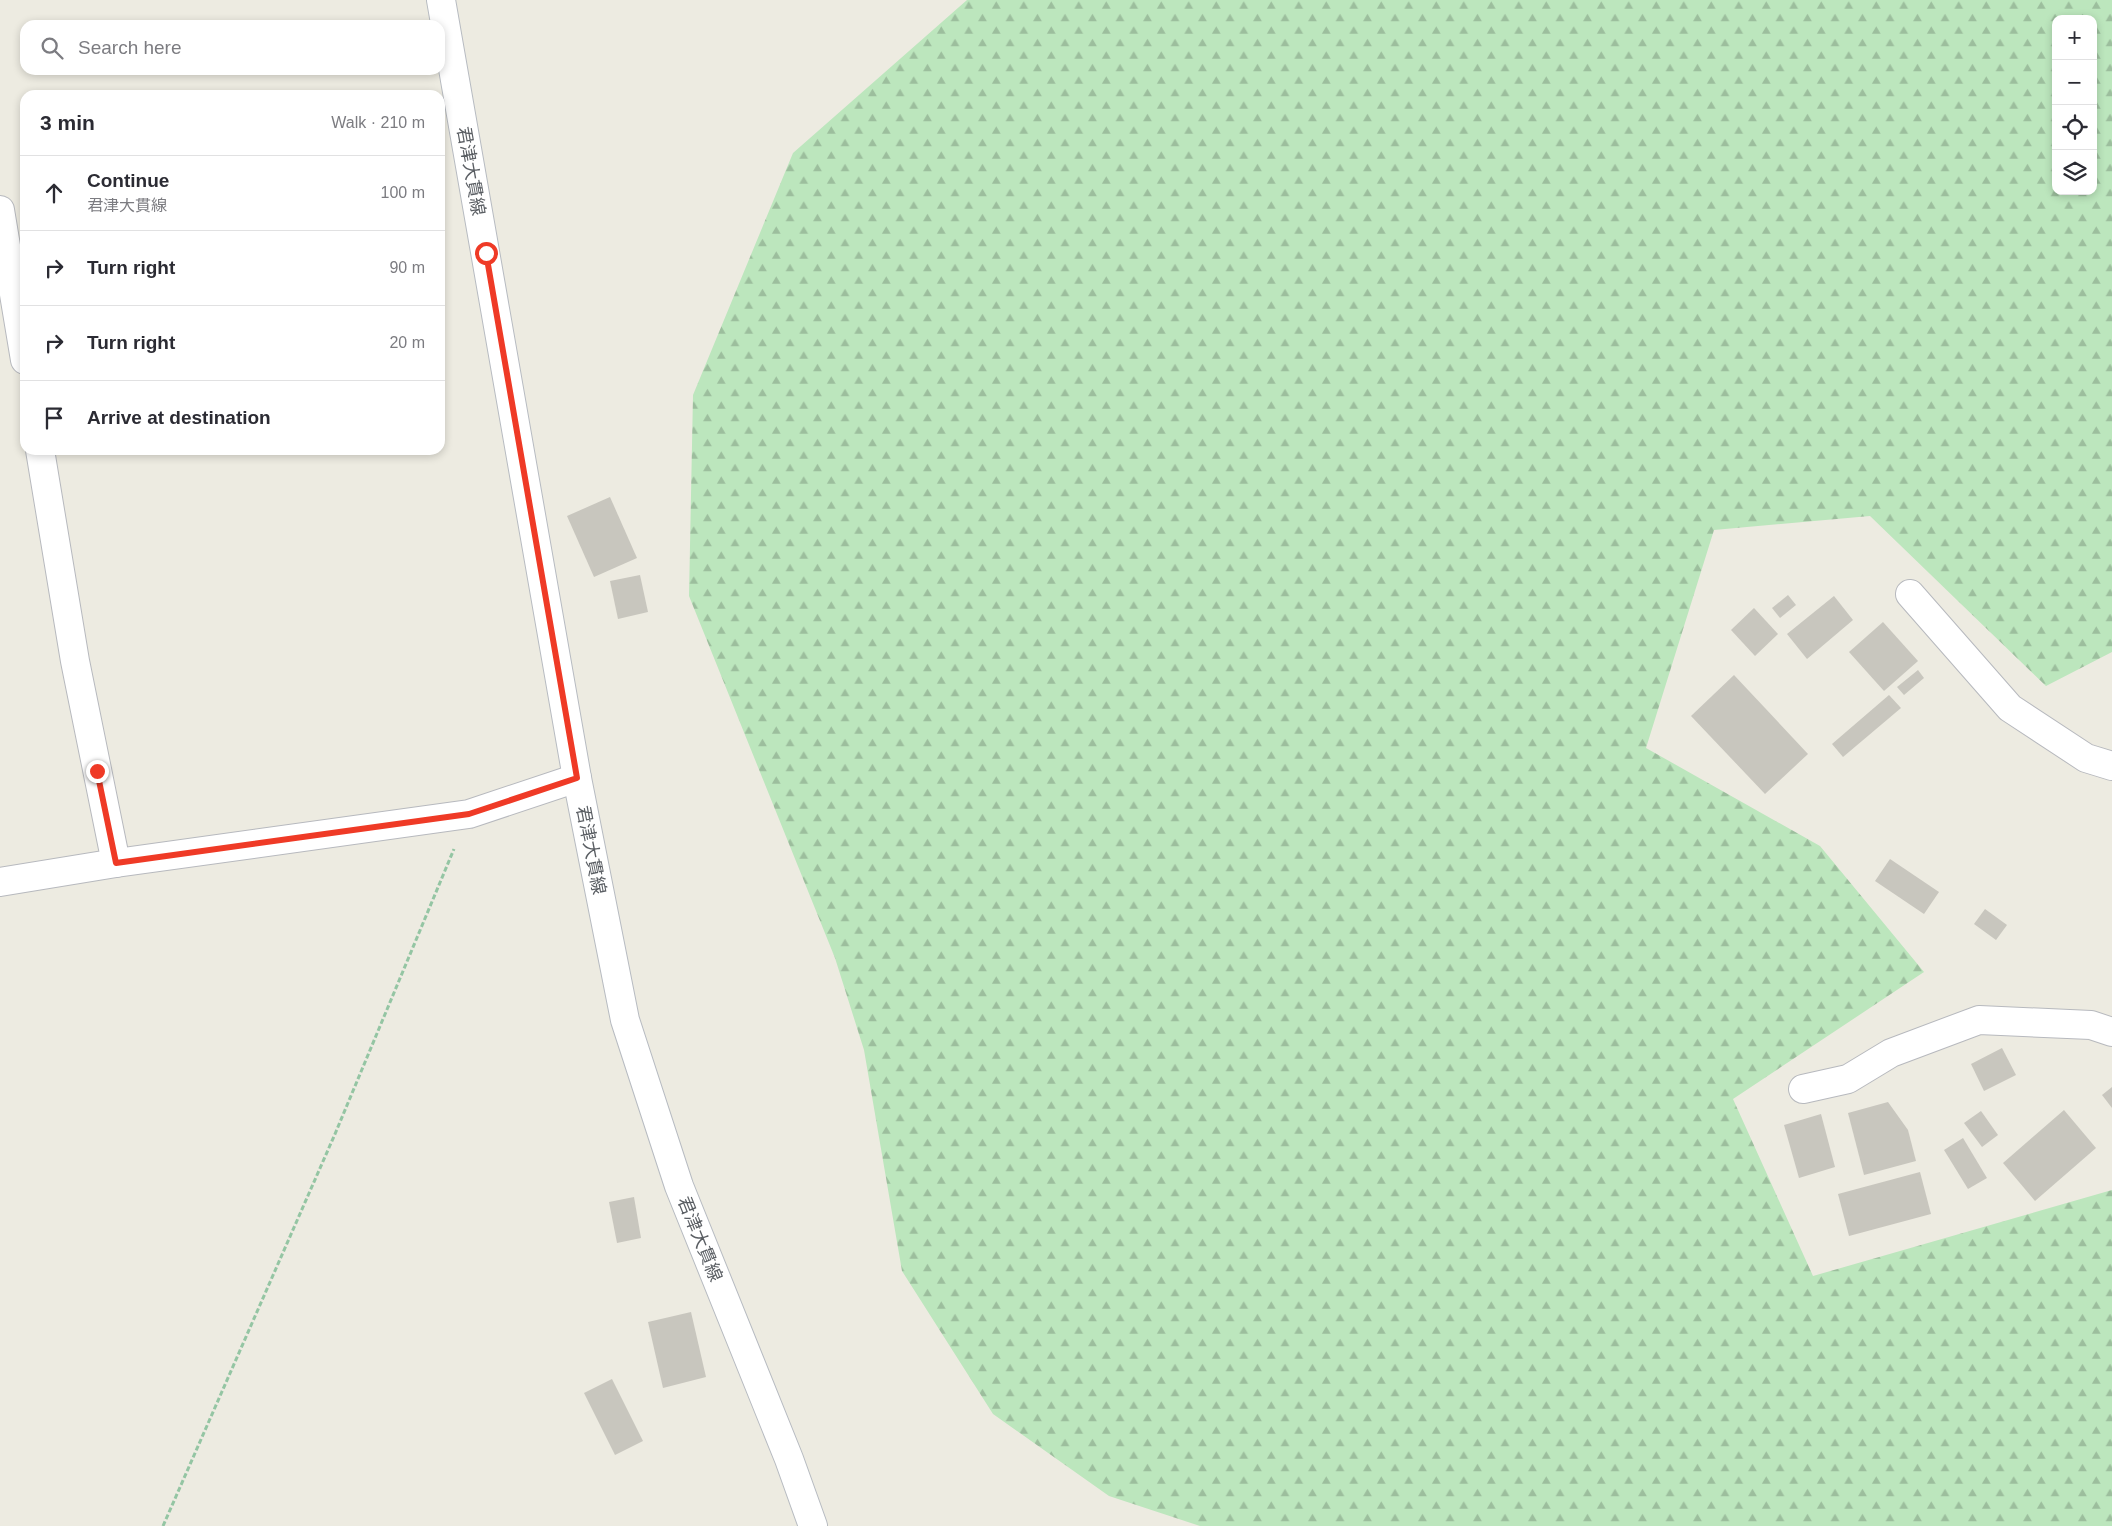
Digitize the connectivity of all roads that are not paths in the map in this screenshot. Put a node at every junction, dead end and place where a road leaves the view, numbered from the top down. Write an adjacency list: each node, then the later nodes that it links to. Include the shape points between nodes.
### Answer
1 (442, 0): 7 (street, 君津大貫線)
2 (0, 210): 3 (street)
3 (20, 330)
4 (41, 455): 8 (street, via 75,661)
5 (1910, 594): 6 (street, via 2010,708 2086,758)
6 (2112, 766)
7 (577, 778): 8 (street, via 469,814); 12 (street, 君津大貫線, via 625,1020 679,1186 790,1459)
8 (116, 863): 9 (street)
9 (0, 882)
10 (2112, 1032): 11 (street, via 2090,1025 1979,1020 1891,1053 1848,1079)
11 (1803, 1089)
12 (813, 1526)

